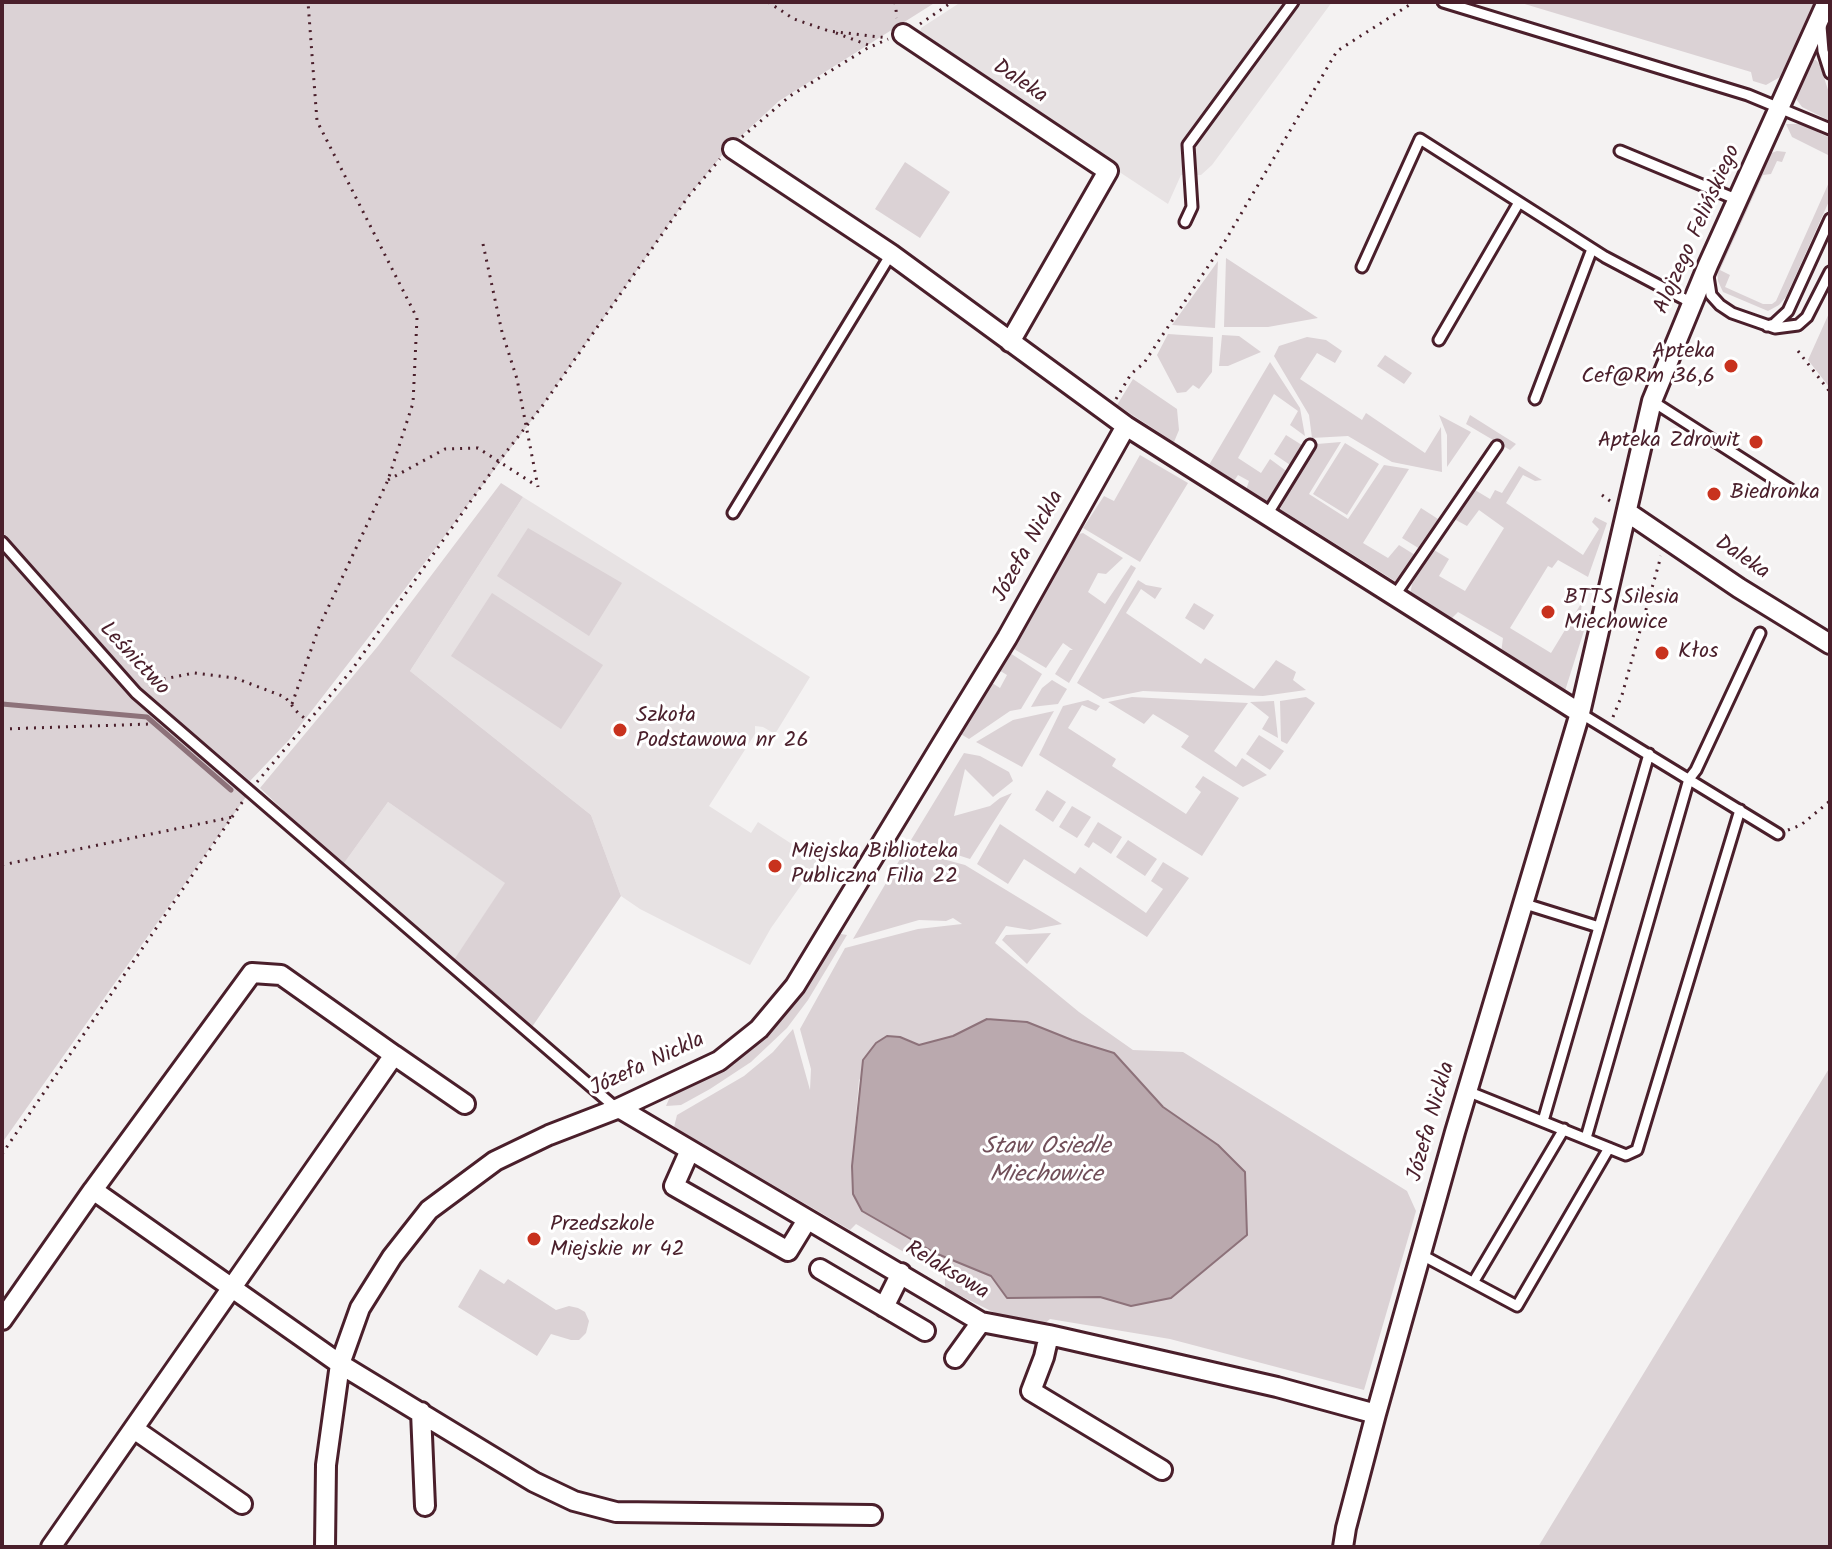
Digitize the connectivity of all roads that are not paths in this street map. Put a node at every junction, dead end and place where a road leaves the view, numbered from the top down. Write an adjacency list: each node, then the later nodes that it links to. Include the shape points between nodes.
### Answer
1 (1293, 2): 13 (lane, via 1188,145 1192,207)
2 (1443, 2): 6 (lane)
3 (1824, 9): 5 (lane, via 1821,41); 6 (street, Alojzego Felińskiego)
4 (897, 33): 22 (street, Daleka, via 1108,171)
5 (1830, 73)
6 (1780, 107): 7 (lane); 10 (street, Alojzego Felińskiego)
7 (1830, 129)
8 (732, 149): 15 (street)
9 (1620, 151): 10 (lane)
10 (1738, 200): 16 (street, Alojzego Felińskiego)
11 (1518, 204): 14 (lane); 17 (lane, via 1420,139); 21 (lane)
12 (1830, 219): 20 (lane, via 1788,311)
13 (1185, 222)
14 (1592, 249): 19 (lane); 23 (lane)
15 (891, 254): 22 (street); 30 (lane)
16 (1708, 265): 19 (street, Alojzego Felińskiego); 20 (lane, via 1711,295 1720,305)
17 (1362, 267)
18 (1830, 272): 20 (lane, via 1798,325)
19 (1692, 303): 24 (street, Alojzego Felińskiego)
20 (1763, 326)
21 (1439, 340)
22 (1010, 342): 25 (street)
23 (1535, 399)
24 (1652, 401): 28 (lane); 29 (street, Alojzego Felińskiego)
25 (1126, 426): 31 (street); 46 (street, Józefa Nickla, via 1007,638 795,986 759,1029 719,1061)
26 (1310, 445): 31 (lane)
27 (1497, 446): 33 (lane)
28 (1794, 492)
29 (1627, 512): 35 (street, Daleka); 36 (street, Józefa Nickla)
30 (733, 513)
31 (1267, 515): 33 (street)
32 (2, 542): 46 (lane, Leśnictwo, via 136,693)
33 (1395, 595): 36 (street)
34 (1760, 633): 38 (lane)
35 (1830, 644)
36 (1580, 713): 37 (lane); 41 (street, Józefa Nickla)
37 (1649, 754): 38 (lane); 42 (lane)
38 (1689, 779): 39 (lane); 49 (lane)
39 (1740, 810): 40 (lane); 50 (lane, via 1637,1150 1626,1155)
40 (1778, 834)
41 (1522, 903): 42 (lane); 44 (street, Józefa Nickla)
42 (1599, 927): 47 (lane)
43 (394, 1055): 45 (street); 52 (street, via 281,975 252,973); 58 (street)
44 (1467, 1091): 47 (lane); 54 (street, Józefa Nickla)
45 (465, 1104)
46 (618, 1109): 51 (street, Relaksowa); 65 (street, Józefa Nickla, via 495,1161 429,1210 360,1308)
47 (1543, 1121): 48 (lane)
48 (1564, 1129): 49 (lane); 57 (lane)
49 (1586, 1138): 50 (lane)
50 (1609, 1148): 57 (lane, via 1517,1306)
51 (690, 1150): 53 (street, Relaksowa); 53 (street, via 674,1186 788,1251)
52 (93, 1190): 58 (street); 60 (street)
53 (807, 1220): 56 (street, Relaksowa)
54 (1420, 1254): 57 (lane); 67 (street, Józefa Nickla)
55 (820, 1269): 59 (street)
56 (901, 1273): 59 (street); 61 (street, Relaksowa)
57 (1474, 1281)
58 (233, 1289): 65 (street); 68 (street)
59 (884, 1307): 62 (street)
60 (2, 1320)
61 (981, 1322): 63 (street, Relaksowa); 64 (street)
62 (925, 1331)
63 (1049, 1335): 67 (street, Relaksowa); 69 (street, via 1031,1391)
64 (955, 1358)
65 (340, 1364): 66 (street); 74 (street, Józefa Nickla, via 326,1465)
66 (421, 1412): 71 (street); 72 (street, via 534,1482 574,1501 616,1512)
67 (1376, 1414): 75 (street, Józefa Nickla)
68 (134, 1429): 70 (street); 73 (street)
69 (1162, 1470)
70 (242, 1504)
71 (425, 1506)
72 (872, 1515)
73 (51, 1547)
74 (325, 1547)
75 (1343, 1547)

